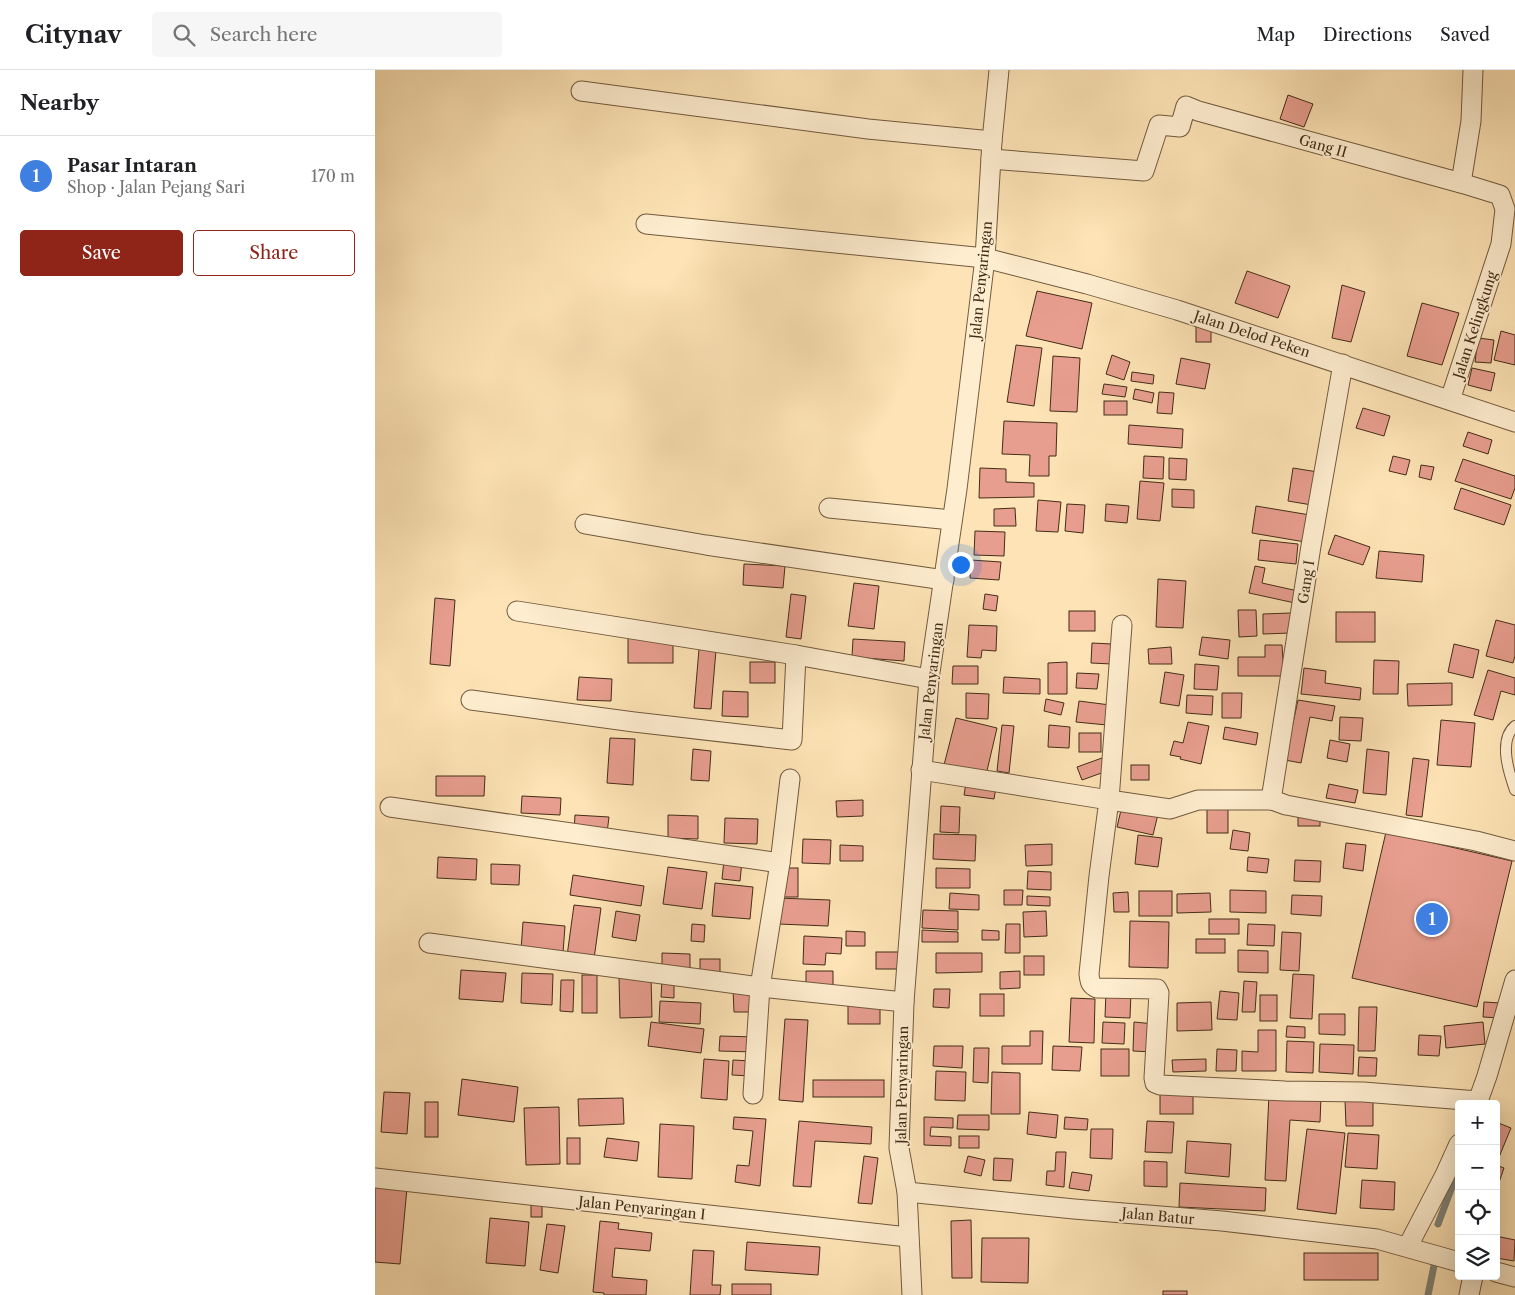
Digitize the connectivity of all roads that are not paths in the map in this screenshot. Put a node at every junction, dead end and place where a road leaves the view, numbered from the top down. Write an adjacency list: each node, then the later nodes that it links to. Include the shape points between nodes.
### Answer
1 (999, 70): 4 (street, Jalan Penyaringan)
2 (1473, 70): 5 (street, via 1471,120)
3 (581, 91): 4 (street, via 877,130)
4 (992, 150): 5 (street, Gang II, via 1144,171 1159,125 1180,127 1186,106); 7 (street, Jalan Penyaringan)
5 (1461, 183): 9 (street, Jalan Kelingkung, via 1500,195 1505,209 1501,244)
6 (646, 224): 7 (street, Jalan Delod Peken)
7 (985, 258): 8 (street, Jalan Delod Peken, via 1177,310); 12 (street, Jalan Penyaringan)
8 (1343, 364): 9 (street, Jalan Delod Peken); 25 (street, Gang I)
9 (1450, 400): 10 (street, Jalan Delod Peken)
10 (1515, 422)
11 (829, 508): 12 (street)
12 (952, 520): 14 (street, Jalan Penyaringan)
13 (585, 524): 14 (street)
14 (944, 580): 18 (street, Jalan Penyaringan)
15 (517, 612): 17 (street)
16 (1122, 625): 24 (street)
17 (797, 656): 18 (street); 19 (street, via 792,740)
18 (929, 679): 21 (street, Jalan Penyaringan)
19 (471, 700)
20 (1515, 726): 23 (lane, via 1506,745 1508,772)
21 (921, 770): 24 (street); 32 (street, Jalan Penyaringan)
22 (790, 779): 28 (street)
23 (1515, 790)
24 (1109, 800): 25 (street, via 1170,809 1198,800); 34 (street, via 1090,982 1097,988 1157,989 1155,1083 1363,1092)
25 (1271, 800): 27 (street)
26 (390, 807): 28 (street)
27 (1515, 850)
28 (780, 863): 31 (street)
29 (429, 943): 31 (street)
30 (1515, 980): 35 (street)
31 (760, 987): 32 (street); 33 (street)
32 (904, 1002): 38 (street, Jalan Penyaringan, via 899,1148)
33 (753, 1094)
34 (1455, 1100)
35 (1479, 1100)
36 (1459, 1145): 40 (street)
37 (375, 1178): 39 (street, Jalan Penyaringan I)
38 (907, 1192): 39 (street, Jalan Penyaringan); 40 (street, Jalan Batur, via 1232,1222 1377,1239)
39 (908, 1237): 45 (street, Jalan Penyaringan)
40 (1407, 1246): 41 (street, Jalan Batur)
41 (1455, 1261)
42 (1500, 1273): 43 (street)
43 (1515, 1277)
44 (1472, 1280): 46 (street)
45 (912, 1295)
46 (1469, 1295)

